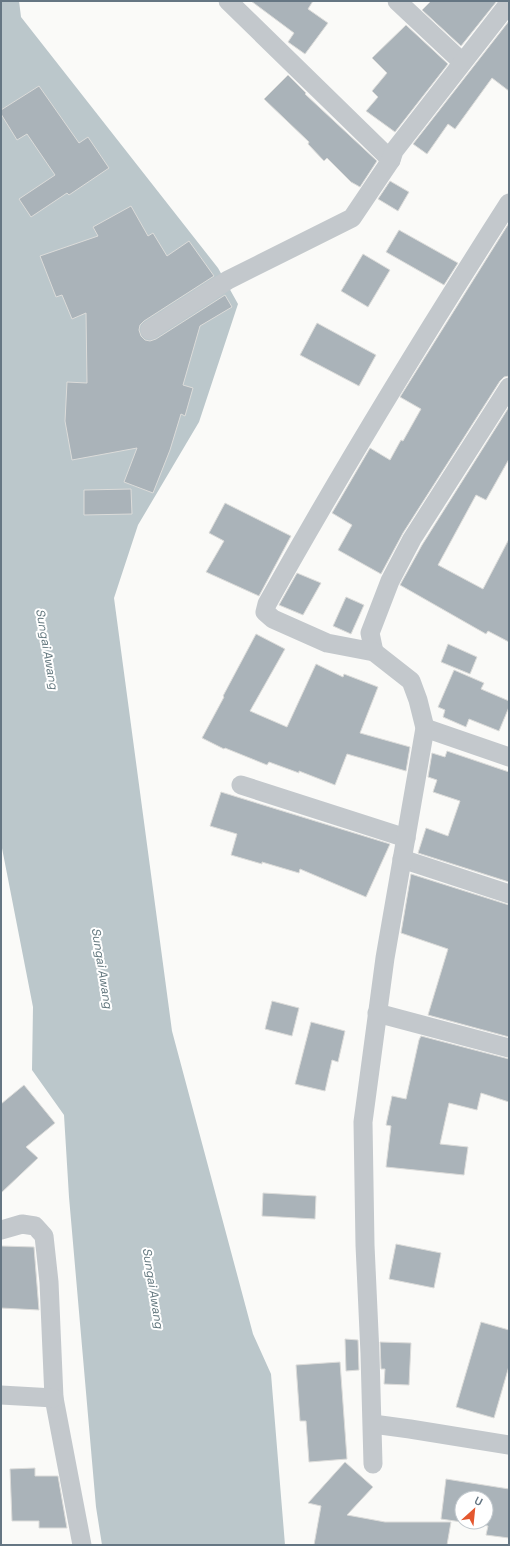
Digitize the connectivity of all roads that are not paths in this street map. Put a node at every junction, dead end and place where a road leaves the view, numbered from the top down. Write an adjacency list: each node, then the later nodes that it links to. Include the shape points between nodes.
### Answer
1 (228, 1): 5 (street)
2 (397, 1): 4 (street)
3 (509, 3): 4 (street)
4 (462, 62): 5 (street, via 394,151)
5 (391, 160): 7 (street, via 352,218 228,280)
6 (509, 203): 9 (street, via 428,328 266,604 265,612 273,620 327,643)
7 (150, 330)
8 (509, 387): 9 (street, via 412,539 390,581 370,633)
9 (374, 652): 10 (street, via 411,681)
10 (425, 728): 11 (street); 13 (street)
11 (509, 757)
12 (240, 785): 13 (street)
13 (406, 838): 14 (street)
14 (402, 859): 15 (street); 16 (street)
15 (509, 894)
16 (378, 1013): 17 (street); 21 (street, via 363,1122)
17 (509, 1048)
18 (1, 1230): 20 (street, via 22,1224 34,1226 44,1236 50,1282)
19 (1, 1395): 20 (street)
20 (54, 1398): 24 (street)
21 (372, 1424): 22 (street); 23 (street)
22 (509, 1445)
23 (373, 1464)
24 (82, 1545)

